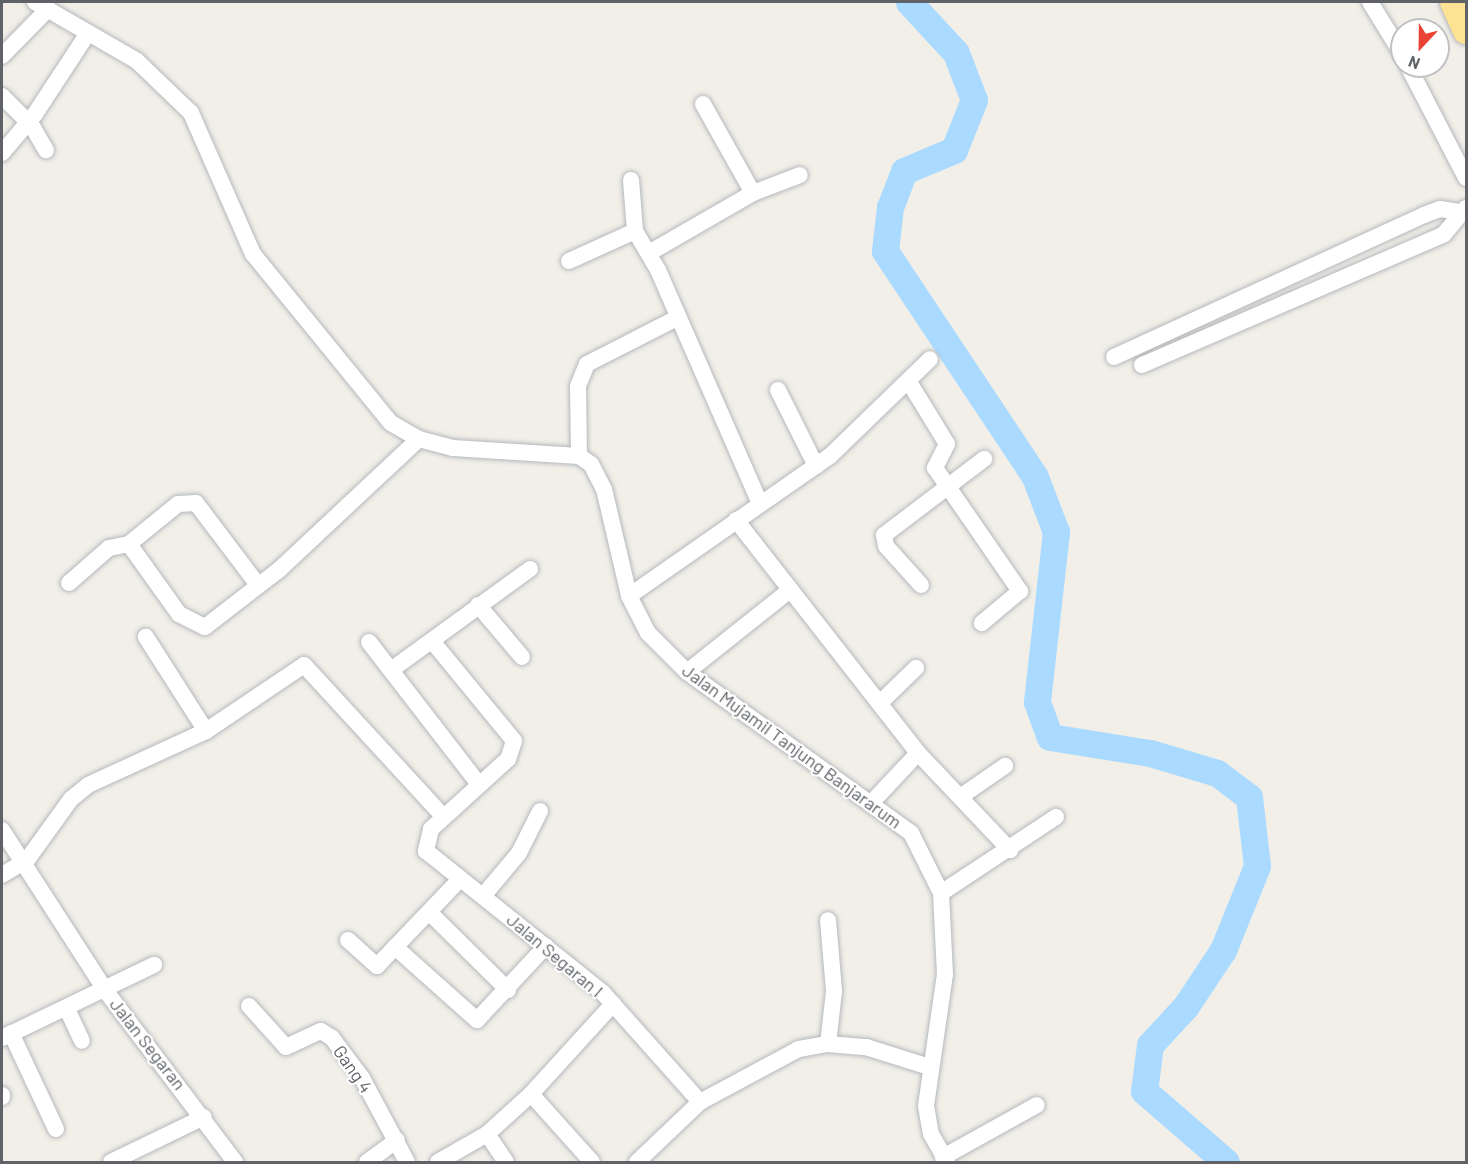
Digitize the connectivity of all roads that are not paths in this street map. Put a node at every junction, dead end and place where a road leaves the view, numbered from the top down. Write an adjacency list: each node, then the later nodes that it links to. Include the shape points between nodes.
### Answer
1 (1370, 2): 6 (street)
2 (1453, 2): 4 (highway)
3 (41, 5): 5 (street); 7 (street)
4 (1467, 31)
5 (88, 33): 11 (street); 30 (street, via 137,61 183,103 253,254 377,407)
6 (1390, 34)
7 (2, 56)
8 (1414, 78): 15 (street)
9 (2, 96): 11 (street)
10 (703, 104): 17 (street)
11 (28, 122): 12 (street); 13 (street)
12 (46, 150)
13 (2, 153)
14 (800, 175): 17 (street)
15 (1467, 178)
16 (631, 180): 19 (street)
17 (753, 193): 20 (street)
18 (1463, 210): 22 (street, via 1432,212); 23 (street, via 1444,234)
19 (635, 231): 20 (street); 21 (street)
20 (649, 254): 24 (street)
21 (569, 261)
22 (1283, 277): 23 (street); 25 (street)
23 (1291, 298): 27 (street)
24 (679, 317): 31 (street, via 586,364 578,386); 35 (street)
25 (1114, 357)
26 (930, 359): 28 (street)
27 (1142, 365)
28 (909, 382): 33 (street); 34 (street, via 947,444 935,468)
29 (778, 390): 33 (street)
30 (418, 439): 31 (street, via 507,453); 39 (street)
31 (579, 456): 43 (street, Jalan Mujamil Tanjung Banjararum, via 591,464 604,489)
32 (984, 459): 34 (street)
33 (816, 466): 35 (street)
34 (945, 485): 41 (street, via 885,535 886,546); 45 (street, via 1020,591)
35 (760, 503): 36 (street)
36 (736, 520): 42 (street); 43 (street)
37 (129, 544): 39 (street, via 178,504 196,503); 39 (street, via 168,600 194,626 210,625); 40 (street, via 109,548)
38 (530, 568): 44 (street)
39 (269, 577)
40 (69, 584)
41 (921, 585)
42 (790, 590): 52 (street); 53 (street)
43 (629, 596): 52 (street, Jalan Mujamil Tanjung Banjararum, via 648,633)
44 (478, 605): 47 (street); 49 (street)
45 (982, 623)
46 (146, 637): 54 (street)
47 (432, 641): 51 (street); 57 (street, via 514,741 508,759)
48 (369, 642): 51 (street)
49 (522, 657)
50 (916, 668): 53 (street)
51 (391, 670): 57 (street)
52 (687, 672): 59 (street, Jalan Mujamil Tanjung Banjararum)
53 (881, 702): 55 (street)
54 (206, 731): 61 (street, via 304,665); 65 (street, via 88,785 71,799)
55 (918, 753): 58 (street); 59 (street)
56 (1005, 766): 58 (street)
57 (478, 783): 61 (street)
58 (960, 797): 64 (street)
59 (873, 801): 68 (street, Jalan Mujamil Tanjung Banjararum, via 925,851)
60 (540, 811): 69 (street, via 519,853)
61 (442, 815): 67 (street, Jalan Segaran I, via 424,845)
62 (1056, 817): 64 (street)
63 (2, 830): 65 (street)
64 (1010, 850): 68 (street)
65 (22, 865): 66 (street); 76 (street)
66 (2, 875)
67 (460, 879): 69 (street, Jalan Segaran I); 74 (street)
68 (941, 893): 84 (street, Jalan Mujamil Tanjung Banjararum, via 945,974)
69 (483, 896): 73 (street, Jalan Segaran I)
70 (434, 917): 77 (street)
71 (828, 920): 83 (street, via 834,992)
72 (348, 940): 74 (street, via 375,967)
73 (546, 946): 77 (street); 78 (street, Jalan Segaran I)
74 (395, 947): 77 (street, via 475,1020)
75 (154, 964): 76 (street)
76 (105, 990): 80 (street, Jalan Segaran); 88 (street, Jalan Segaran)
77 (508, 990)
78 (613, 1004): 85 (street); 86 (street, Jalan Segaran I)
79 (249, 1006): 91 (street, Gang 4, via 286,1047 321,1031 332,1038)
80 (67, 1009): 81 (street, Jalan Segaran); 82 (street)
81 (6, 1036): 89 (street)
82 (82, 1041)
83 (828, 1044): 84 (street, via 866,1047); 86 (street, via 784,1055)
84 (929, 1066): 92 (street, Jalan Mujamil Tanjung Banjararum, via 926,1119)
85 (531, 1094): 90 (street); 99 (street)
86 (700, 1101): 100 (street)
87 (1037, 1105): 92 (street)
88 (204, 1116): 93 (street); 94 (street, Jalan Segaran)
89 (56, 1129)
90 (487, 1134): 97 (street); 98 (street)
91 (397, 1140): 95 (street); 96 (street, Gang 4)
92 (945, 1160)
93 (111, 1162)
94 (235, 1162)
95 (367, 1162)
96 (408, 1162)
97 (438, 1162)
98 (507, 1162)
99 (592, 1162)
100 (638, 1162)

